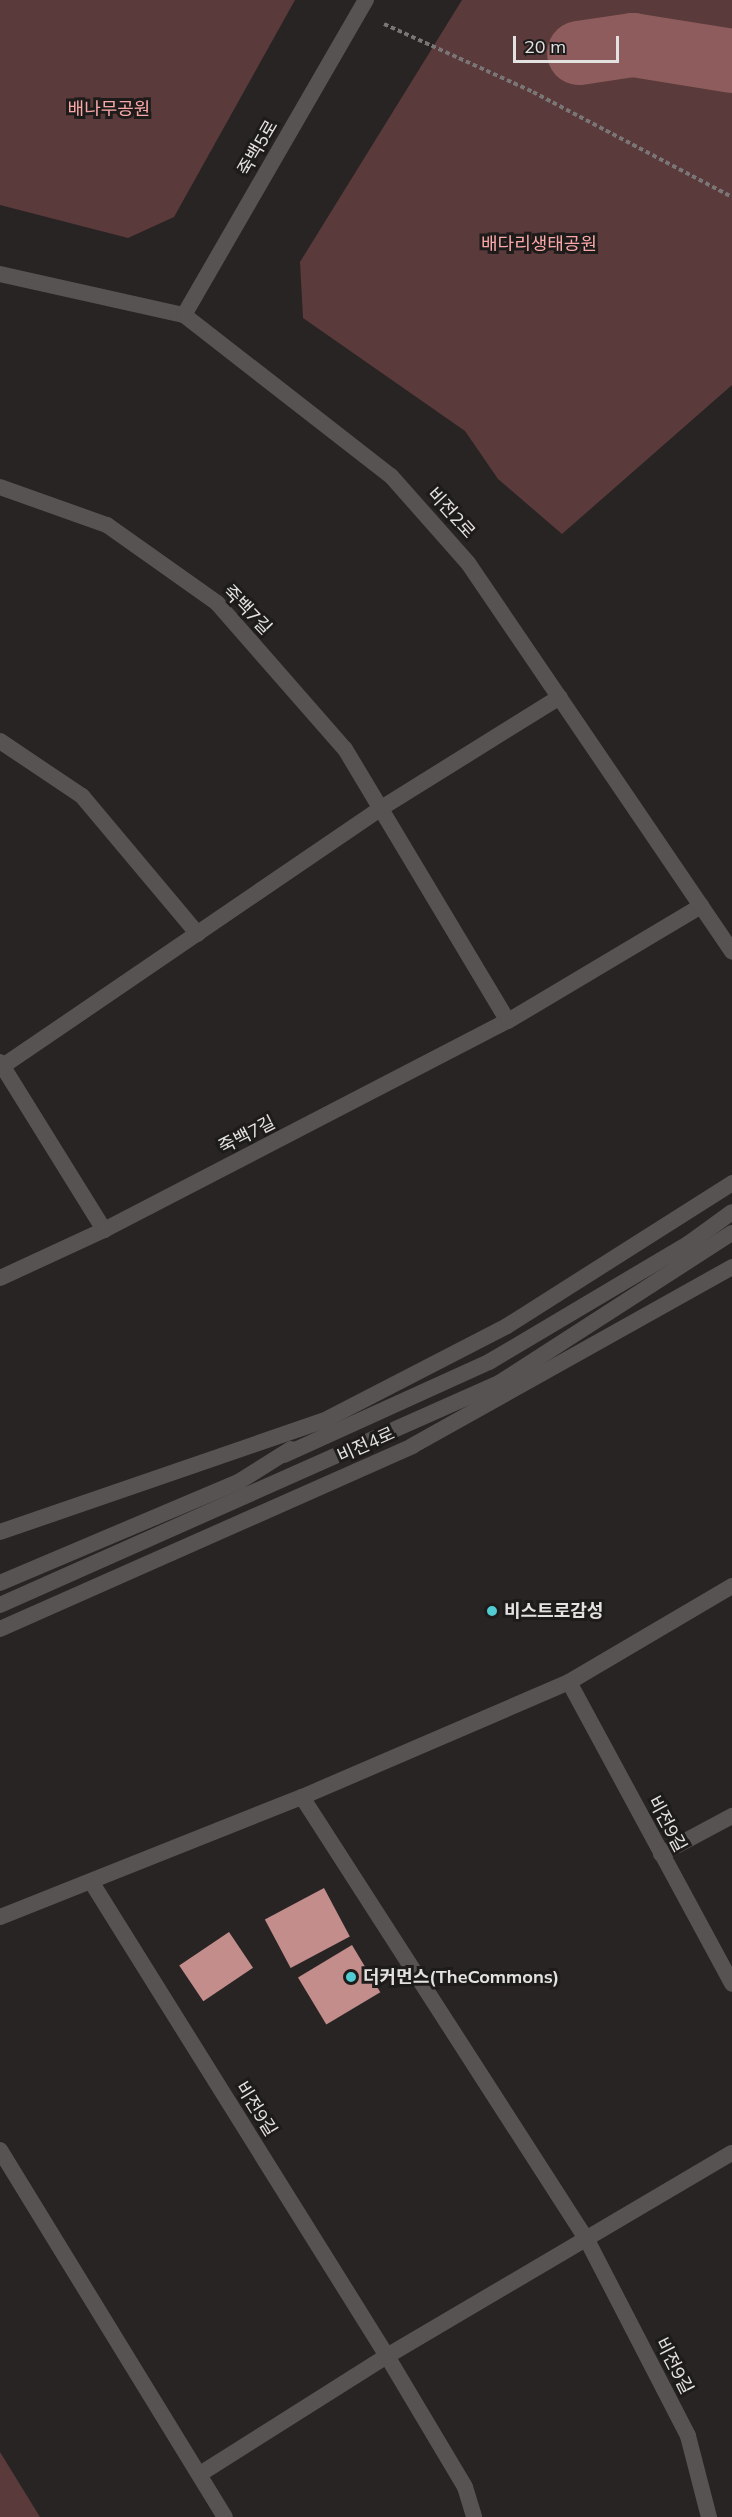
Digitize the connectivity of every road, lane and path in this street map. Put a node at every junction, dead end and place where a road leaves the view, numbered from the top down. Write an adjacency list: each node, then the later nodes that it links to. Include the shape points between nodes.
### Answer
1 (363, 6): 2 (path); 4 (street, 죽백5로)
2 (732, 197)
3 (0, 274): 4 (street, 비전2로)
4 (184, 315): 6 (street, 비전2로, via 391,476 468,563)
5 (0, 487): 8 (street, 죽백7길, via 106,525 217,603 345,749)
6 (560, 697): 8 (street); 9 (street, 비전2로)
7 (0, 741): 10 (street, via 82,796)
8 (383, 807): 10 (street); 12 (street, 죽백7길)
9 (702, 906): 11 (street, 비전2로); 12 (street)
10 (198, 934): 13 (street)
11 (732, 952)
12 (513, 1018): 16 (street, 죽백7길)
13 (1, 1064): 16 (street)
14 (732, 1183): 20 (street, via 507,1326)
15 (732, 1212): 21 (street, via 688,1244 489,1362)
16 (104, 1230): 19 (street, 죽백7길)
17 (732, 1233): 25 (street, via 499,1383)
18 (732, 1267): 26 (street, 비전4로, via 412,1446)
19 (0, 1278)
20 (323, 1421): 21 (street); 22 (street)
21 (285, 1455): 23 (street, via 240,1480)
22 (0, 1532)
23 (0, 1583)
24 (732, 1586): 27 (street)
25 (0, 1605)
26 (0, 1629)
27 (569, 1682): 28 (street); 30 (street, 비전9길)
28 (302, 1797): 31 (street); 36 (street, 비전9길)
29 (732, 1816): 30 (street)
30 (661, 1854): 33 (street, 비전9길)
31 (92, 1883): 32 (street); 37 (street, 비전9길)
32 (0, 1917)
33 (732, 1984)
34 (0, 2150): 38 (street)
35 (732, 2153): 36 (street)
36 (587, 2240): 37 (street); 41 (street, 비전9길, via 688,2436)
37 (387, 2356): 38 (street); 40 (street, 비전9길, via 465,2487)
38 (200, 2474): 39 (street)
39 (225, 2517)
40 (474, 2517)
41 (709, 2517)

